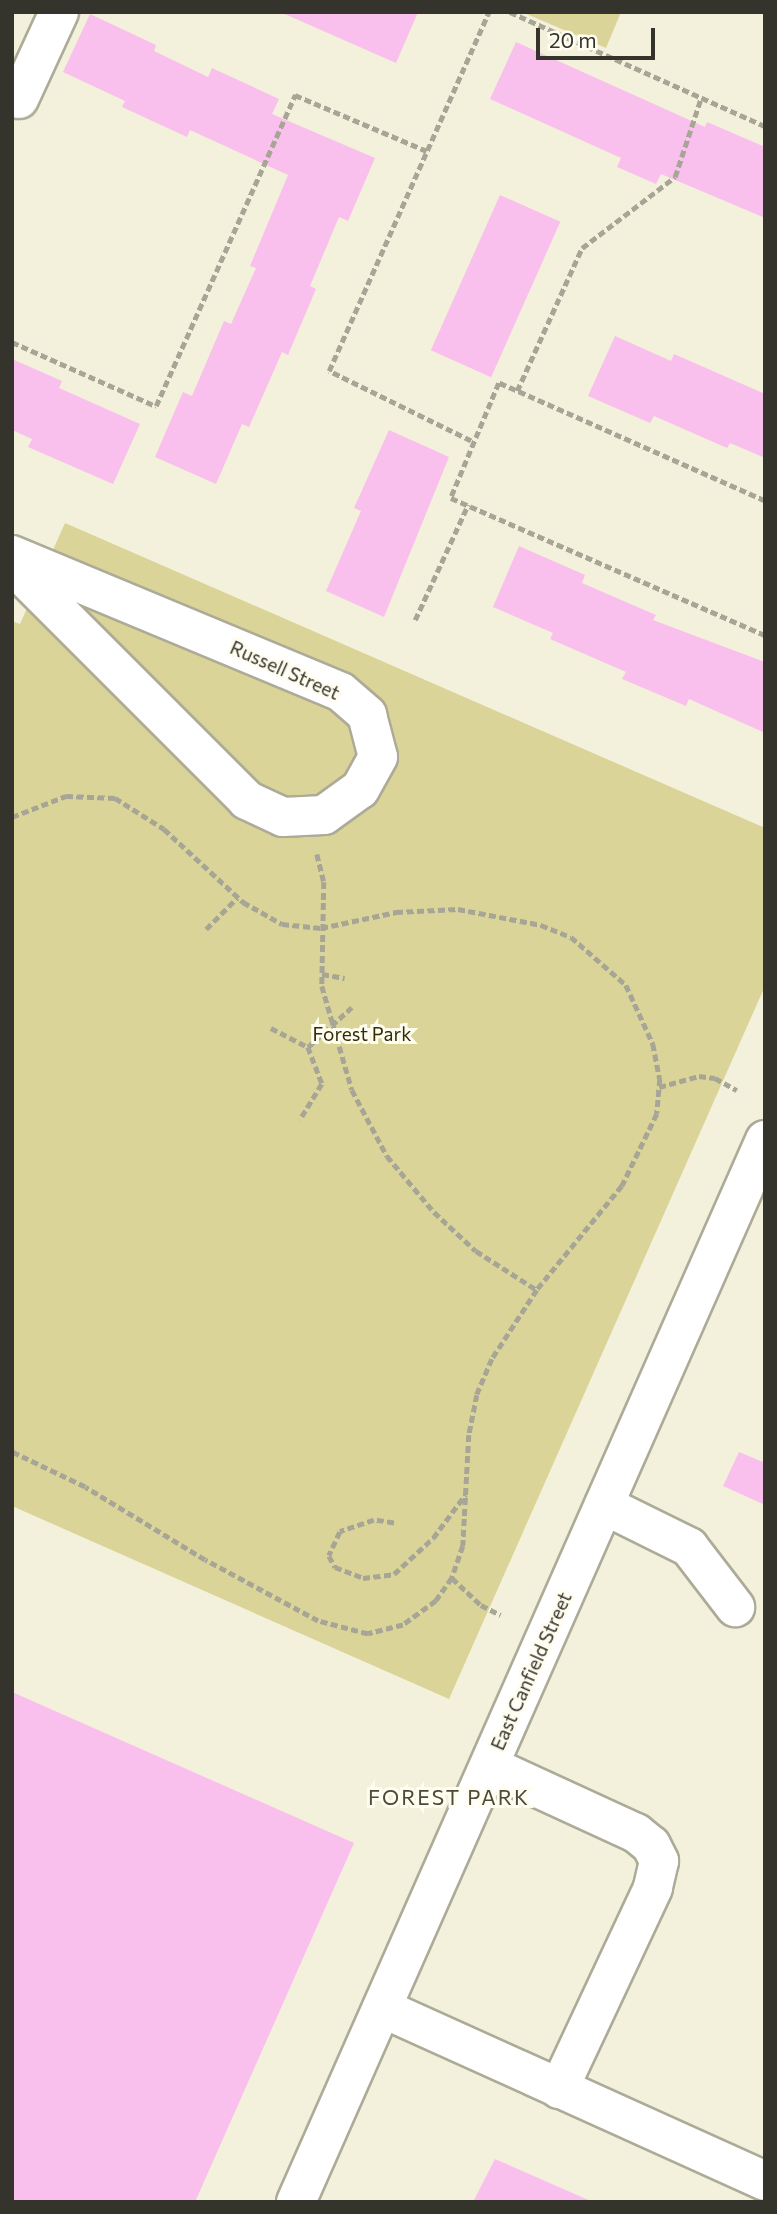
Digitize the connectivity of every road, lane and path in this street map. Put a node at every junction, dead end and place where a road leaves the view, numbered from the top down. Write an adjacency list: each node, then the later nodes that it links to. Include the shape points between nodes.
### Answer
1 (60, 12): 5 (street)
2 (489, 12): 7 (path)
3 (510, 12): 4 (path)
4 (701, 98): 6 (path); 9 (path, via 675,177 582,248)
5 (19, 99)
6 (765, 126)
7 (427, 151): 8 (path, via 295,94 156,406); 10 (path, via 329,371)
8 (12, 342)
9 (517, 391): 10 (path, via 499,383); 11 (path)
10 (472, 441): 12 (path, via 451,498)
11 (765, 502)
12 (468, 505): 15 (path); 16 (path)
13 (12, 555): 17 (street, Russell Street, via 341,692 367,715 378,757 360,789 324,815)
14 (12, 565): 17 (street, Russell Street, via 247,800 283,817)
15 (415, 620)
16 (765, 635)
17 (307, 816): 20 (path, via 324,882)
18 (12, 817): 19 (path, via 66,796 115,798 164,829)
19 (237, 897): 20 (path, via 282,924); 21 (path)
20 (321, 928): 22 (path); 28 (path, via 396,912 458,909 541,925 571,937 626,985 653,1044)
21 (206, 929)
22 (322, 974): 23 (path); 25 (path)
23 (345, 978)
24 (352, 1007): 25 (path)
25 (332, 1025): 27 (path); 32 (path, via 352,1090 387,1156 433,1212 477,1251)
26 (271, 1028): 27 (path)
27 (308, 1046): 30 (path, via 322,1084)
28 (659, 1087): 29 (path, via 699,1076 715,1078); 32 (path, via 657,1114 622,1186)
29 (737, 1090)
30 (300, 1120)
31 (765, 1140): 35 (street, East Canfield Street)
32 (537, 1290): 34 (path, via 492,1359 477,1395)
33 (12, 1452): 37 (path, via 85,1487 300,1613 345,1630 368,1634 403,1625 436,1601)
34 (465, 1494): 36 (path, via 433,1538 394,1574 363,1578 335,1567 329,1556 340,1532 374,1520); 37 (path, via 463,1546)
35 (604, 1505): 38 (street, via 689,1547); 40 (street, East Canfield Street)
36 (394, 1523)
37 (452, 1578): 39 (path, via 481,1605)
38 (735, 1607)
39 (501, 1615)
40 (490, 1766): 41 (street, East Canfield Street); 42 (street, via 636,1833 652,1845 659,1861 653,1888)
41 (382, 2008): 42 (street); 44 (street, East Canfield Street)
42 (559, 2089): 43 (street)
43 (765, 2181)
44 (296, 2202)

